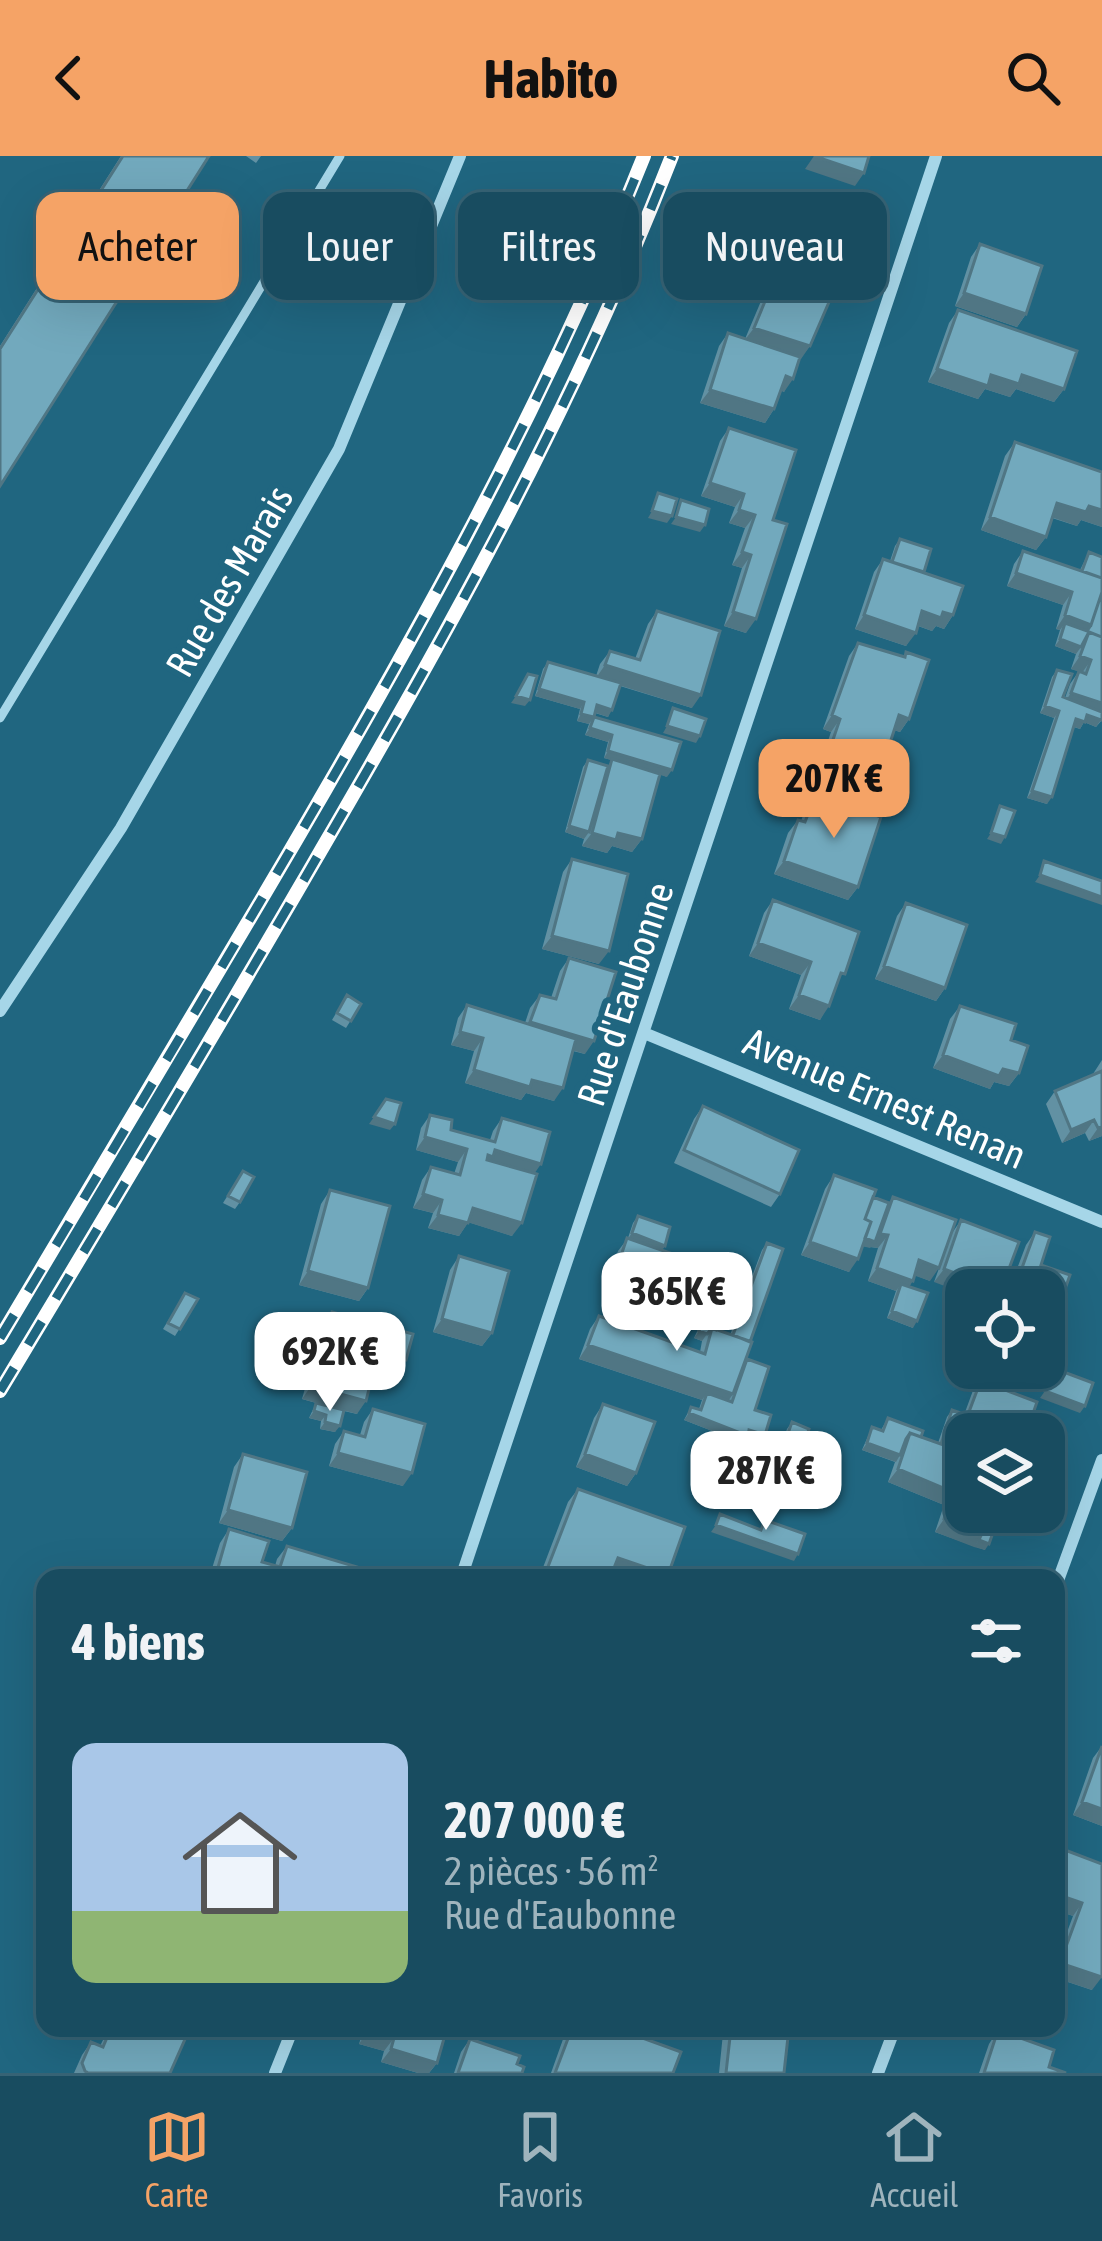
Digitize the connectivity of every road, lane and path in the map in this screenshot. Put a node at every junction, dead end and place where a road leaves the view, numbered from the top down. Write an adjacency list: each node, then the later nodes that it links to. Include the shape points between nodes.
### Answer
1 (340, 156): 4 (lane)
2 (460, 156): 5 (street, Rue des Marais, via 339,448 122,828)
3 (936, 156): 6 (street, Rue d'Eaubonne)
4 (0, 718)
5 (0, 1010)
6 (644, 1033): 7 (street, Avenue Ernest Renan); 9 (street, Rue d'Eaubonne)
7 (1102, 1222)
8 (1102, 1460): 10 (street)
9 (464, 1569)
10 (1062, 1569)
11 (289, 2037): 13 (street)
12 (892, 2037): 14 (street)
13 (275, 2073)
14 (878, 2073)

